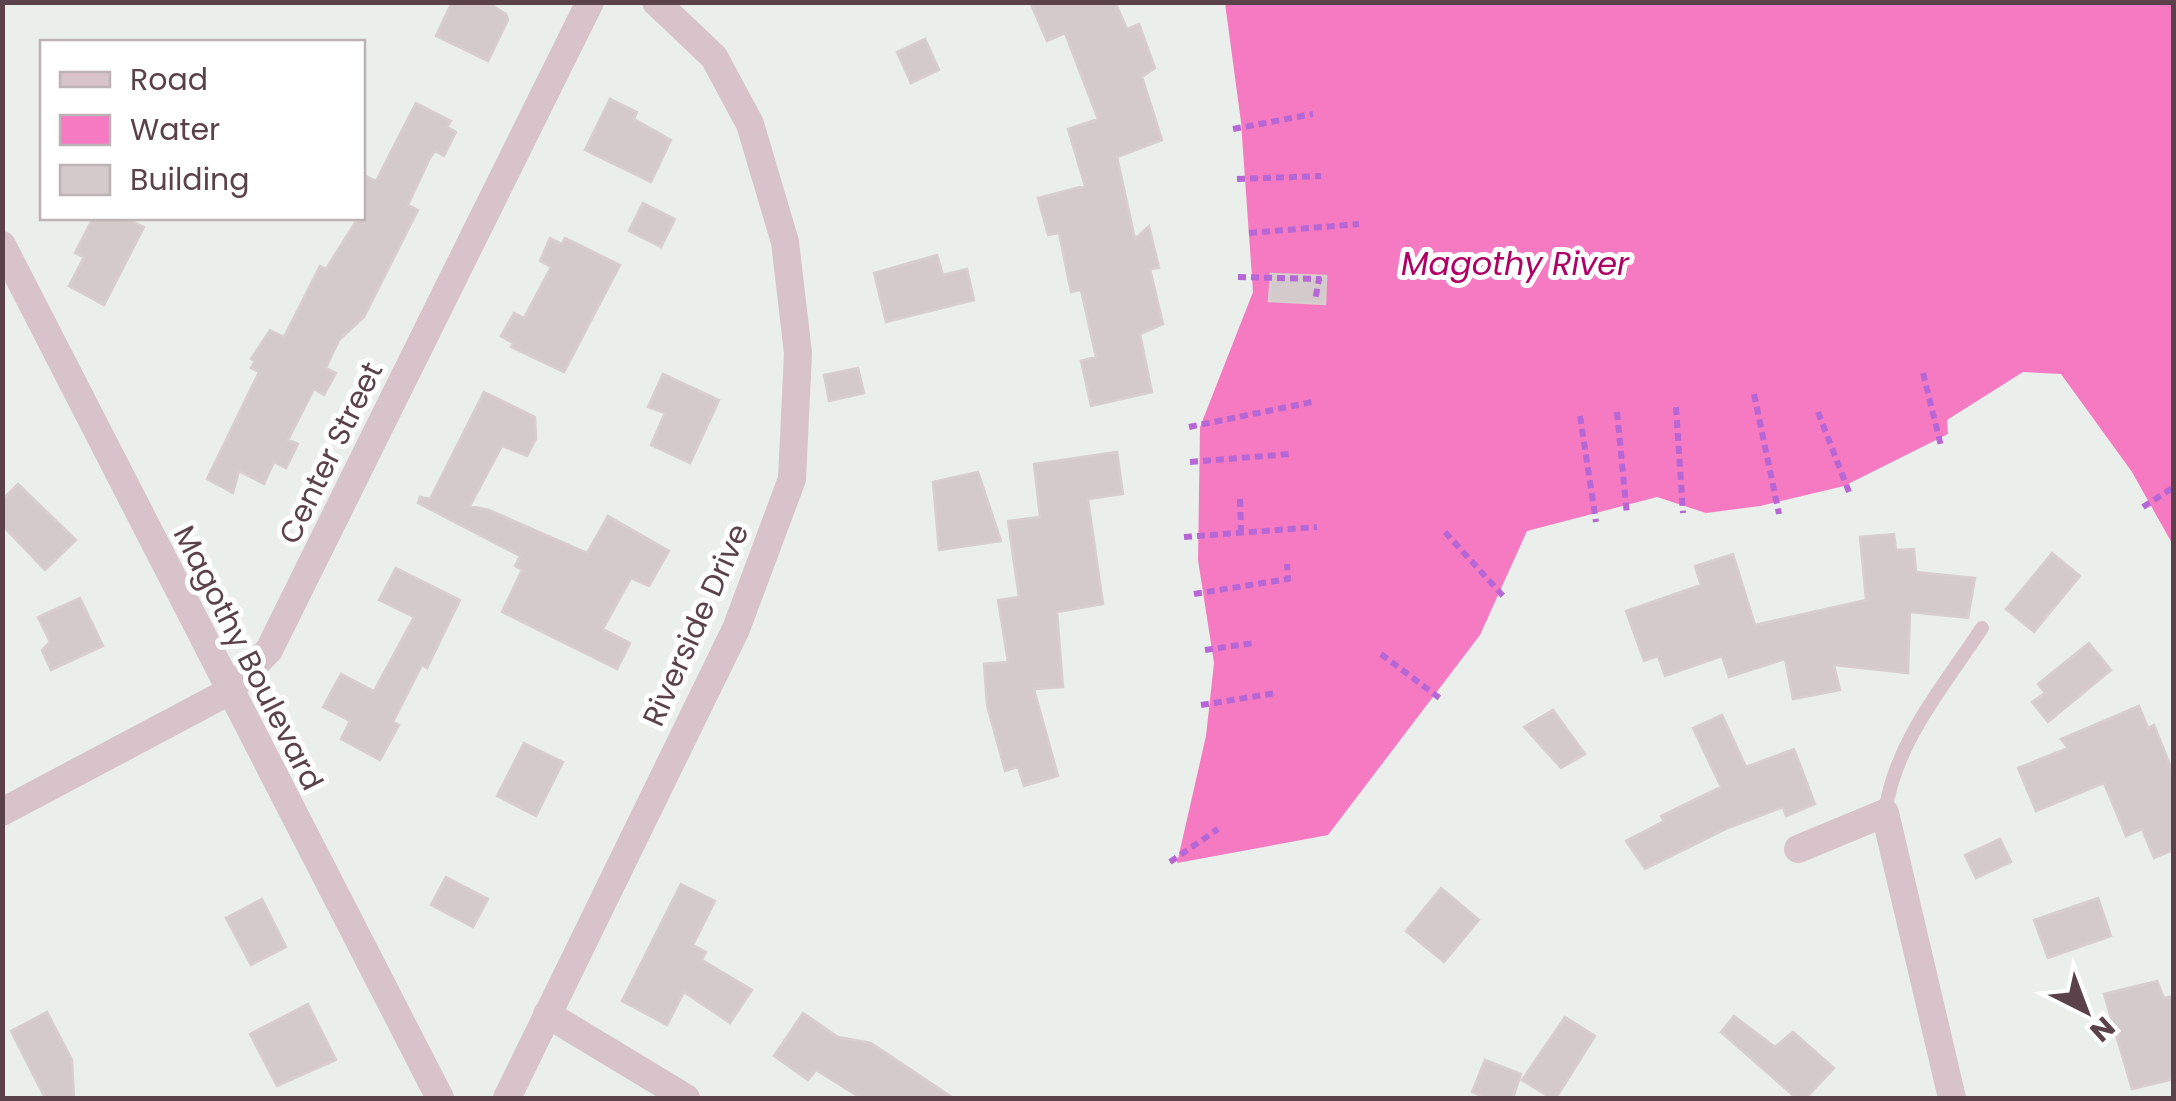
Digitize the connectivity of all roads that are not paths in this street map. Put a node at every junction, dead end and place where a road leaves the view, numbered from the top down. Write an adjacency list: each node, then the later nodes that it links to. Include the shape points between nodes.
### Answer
1 (590, 2): 5 (street, Center Street, via 269,650)
2 (656, 2): 9 (street, Riverside Drive, via 714,57 750,124 785,242 798,353 796,452 792,480 736,628)
3 (2, 245): 5 (street, Magothy Boulevard)
4 (1982, 628): 7 (lane, via 1904,746)
5 (228, 692): 6 (street, Center Street); 10 (street, Magothy Boulevard)
6 (2, 812)
7 (1886, 813): 8 (street); 13 (street)
8 (1798, 850)
9 (547, 1014): 11 (street, Riverside Drive); 12 (street)
10 (440, 1098)
11 (508, 1098)
12 (686, 1098)
13 (1952, 1098)

